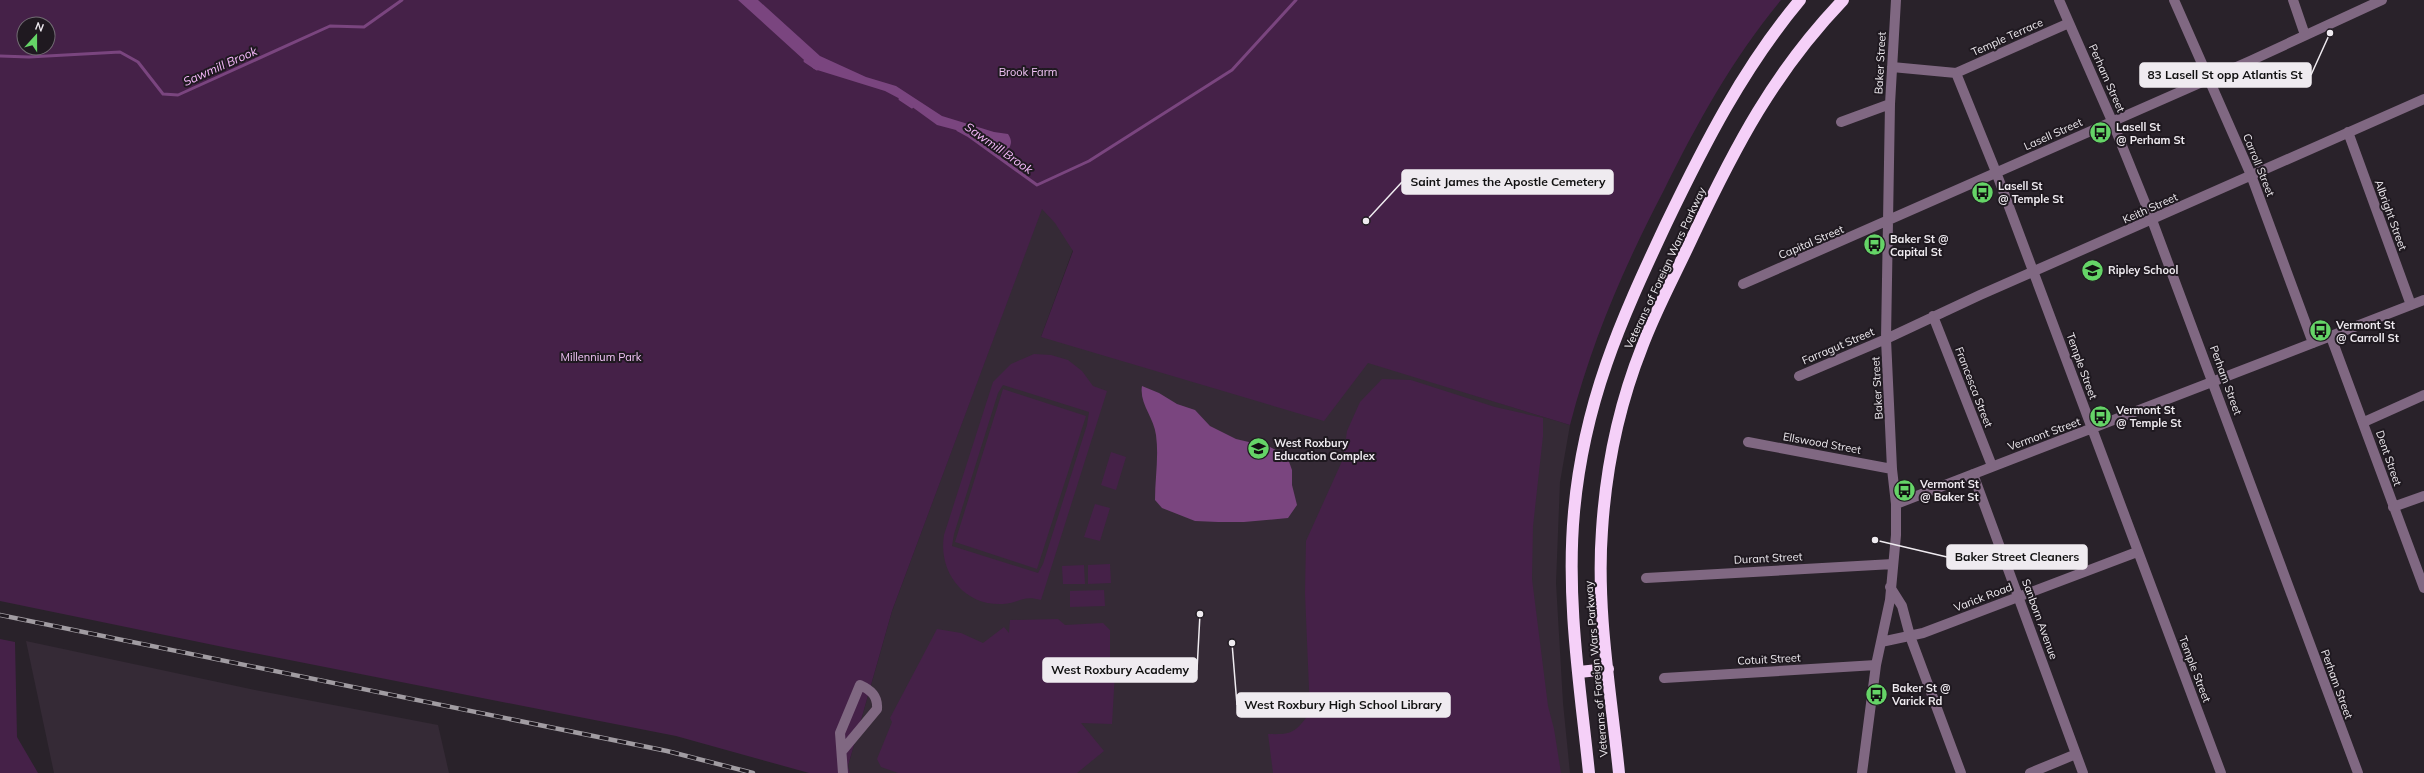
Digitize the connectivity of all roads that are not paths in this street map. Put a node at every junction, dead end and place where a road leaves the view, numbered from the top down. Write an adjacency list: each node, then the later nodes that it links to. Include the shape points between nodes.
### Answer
1 (1800, 0): 52 (highway, Veterans of Foreign Wars Parkway, via 1752,64 1710,135 1626,309 1601,375 1584,444 1574,513 1572,583)
2 (1843, 0): 51 (highway, Veterans of Foreign Wars Parkway, via 1796,53 1749,124 1636,361 1616,429 1604,498 1601,586)
3 (1896, 0): 10 (street, Baker Street)
4 (2059, 0): 8 (street, Perham Street)
5 (2174, 0): 12 (street, Carroll Street)
6 (2293, 0): 9 (street)
7 (2382, 0): 9 (street, Lasell Street)
8 (2069, 23): 11 (street, Temple Terrace); 15 (street, Perham Street)
9 (2305, 35): 12 (street, Lasell Street)
10 (1892, 67): 11 (street); 14 (street, Baker Street)
11 (1956, 73): 18 (street, Temple Street)
12 (2209, 79): 15 (street, Lasell Street); 19 (street, Carroll Street)
13 (2424, 99): 17 (street, Keith Street)
14 (1890, 104): 16 (street); 21 (street, Baker Street)
15 (2112, 120): 18 (street, Lasell Street); 20 (street, Perham Street)
16 (1842, 122)
17 (2348, 132): 19 (street, Keith Street); 25 (street, Albright Street)
18 (1996, 172): 21 (street, Lasell Street); 22 (street, Temple Street)
19 (2251, 175): 20 (street, Keith Street); 29 (street, Carroll Street)
20 (2152, 220): 22 (street, Keith Street); 31 (street, Perham Street)
21 (1888, 221): 23 (street, Capital Street); 28 (street, Baker Street)
22 (2034, 271): 26 (street, Keith Street); 34 (street, Temple Street)
23 (1743, 284)
24 (2424, 300): 25 (street, Vermont Street)
25 (2411, 305): 27 (street, Vermont Street, via 2370,319)
26 (1933, 316): 28 (street, Keith Street); 36 (street, Francesca Street)
27 (2330, 337): 29 (street, Vermont Street); 33 (street, Dent Street)
28 (1886, 339): 30 (street, Farragut Street); 37 (street, Baker Street)
29 (2313, 343): 31 (street, Vermont Street)
30 (1799, 376)
31 (2214, 381): 34 (street, Vermont Street); 64 (street, Perham Street)
32 (2424, 395): 33 (street)
33 (2364, 422): 41 (street, Dent Street)
34 (2092, 429): 36 (street, Vermont Street); 42 (street, Temple Street)
35 (1748, 442): 37 (street, Ellswood Street)
36 (1992, 466): 38 (street, Vermont Street)
37 (1892, 469): 40 (street, Baker Street)
38 (1973, 474): 40 (street, Vermont Street); 47 (street, Sanborn Avenue)
39 (2424, 496): 41 (street)
40 (1896, 504): 43 (street, Baker Street)
41 (2393, 507): 46 (street, Dent Street)
42 (2137, 552): 47 (street, Varick Road); 63 (street, Temple Street)
43 (1893, 564): 44 (street, Durant Street); 45 (street, Baker Street)
44 (1646, 578)
45 (1890, 587): 48 (street, via 1902,606); 49 (street, Baker Street)
46 (2424, 588)
47 (2020, 596): 48 (street, Varick Road); 55 (street, Sanborn Avenue)
48 (1910, 636): 49 (street, Varick Road); 60 (street)
49 (1881, 642): 50 (street, Baker Street)
50 (1876, 665): 53 (street, Cotuit Street); 59 (street, Baker Street)
51 (1608, 670): 52 (highway); 58 (highway, Veterans of Foreign Wars Parkway)
52 (1579, 672): 57 (highway, Veterans of Foreign Wars Parkway)
53 (1664, 678)
54 (842, 752): 54 (street, via 876,708 877,701 873,693 860,685 840,733); 56 (street)
55 (2076, 754): 61 (street); 62 (street, Sanborn Avenue)
56 (843, 773)
57 (1589, 773)
58 (1619, 773)
59 (1862, 773)
60 (1961, 773)
61 (2030, 773)
62 (2083, 773)
63 (2221, 773)
64 (2358, 773)

